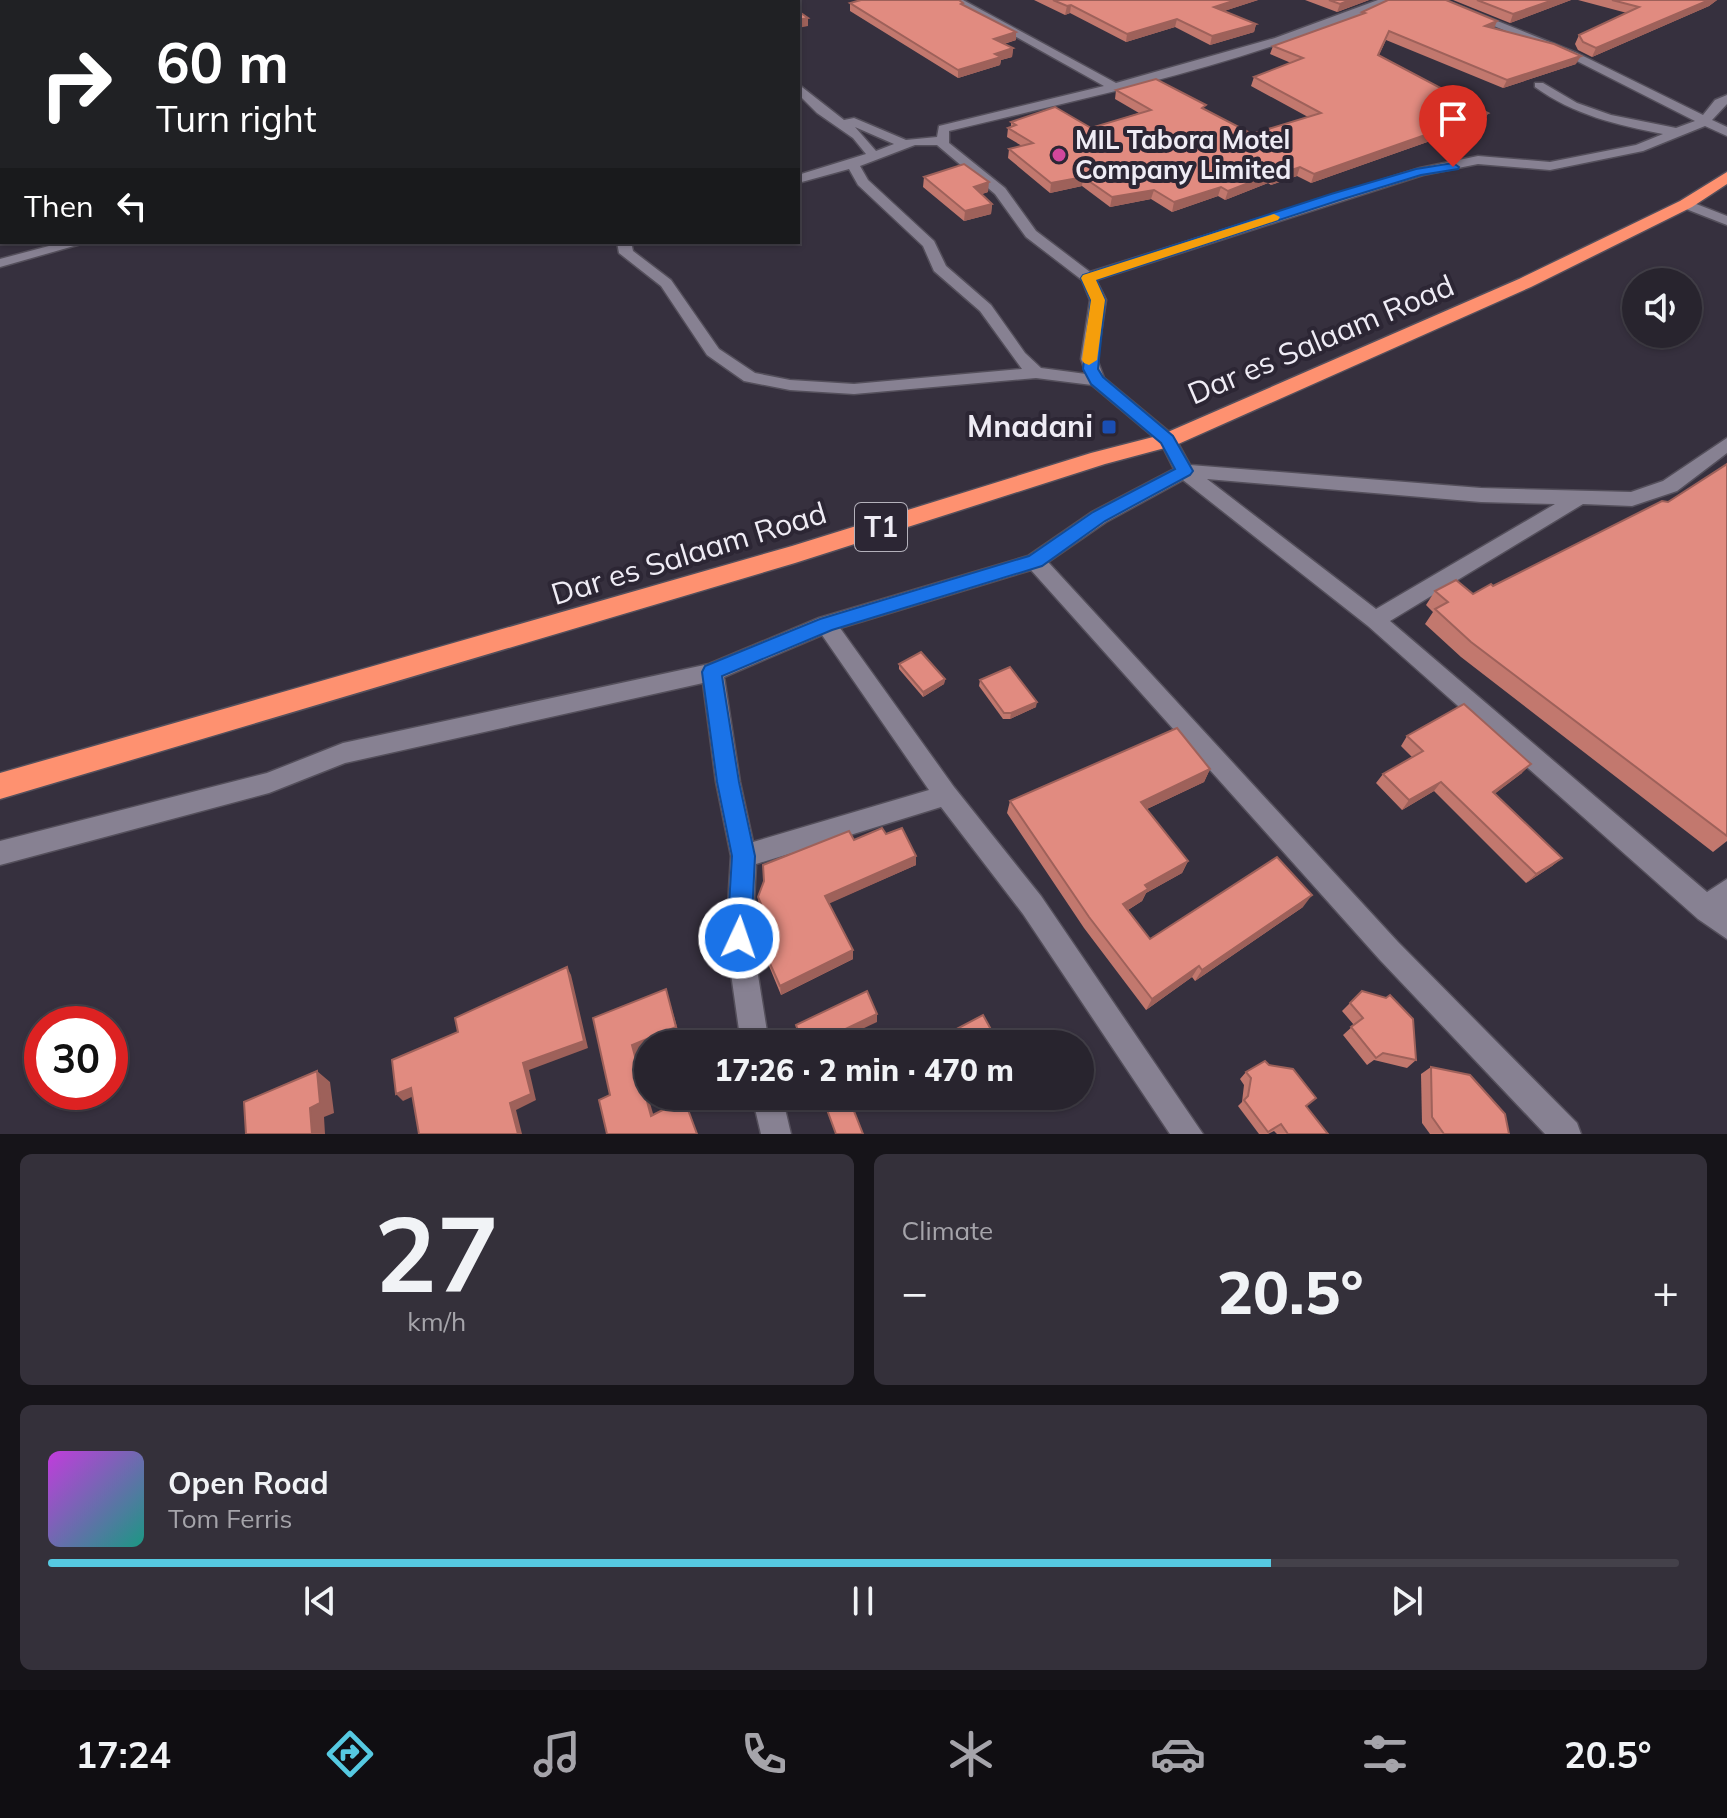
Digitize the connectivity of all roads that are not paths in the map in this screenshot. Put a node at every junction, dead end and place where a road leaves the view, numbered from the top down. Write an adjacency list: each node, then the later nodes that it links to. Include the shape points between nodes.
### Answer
1 (957, 0): 5 (street)
2 (1387, 0): 5 (street, via 1279,41)
3 (1436, 0): 8 (street, via 1573,55)
4 (1539, 85): 10 (street, via 1592,115)
5 (1117, 89): 11 (street, via 943,129)
6 (1727, 99): 8 (street)
7 (808, 100): 12 (street); 13 (street, via 867,142)
8 (1705, 121): 9 (street); 10 (street)
9 (1727, 132)
10 (1681, 133): 22 (street, via 1639,148 1550,166 1478,160 1420,172)
11 (943, 141): 12 (street); 22 (street, via 1000,191 1031,234)
12 (905, 144): 13 (street)
13 (873, 156): 14 (street)
14 (852, 164): 16 (street); 23 (street, via 863,182 929,244 939,268 986,308)
15 (1727, 177): 17 (highway, Dar es Salaam Road / T1)
16 (800, 178)
17 (1686, 204): 18 (street); 25 (highway, Dar es Salaam Road / T1, via 1471,308)
18 (1727, 221)
19 (73, 244): 21 (street)
20 (624, 244): 23 (street, via 626,253 666,283 713,352 750,377 854,389)
21 (0, 263)
22 (1088, 278): 24 (street, via 1098,300 1089,359)
23 (1036, 373): 24 (street)
24 (1097, 380): 25 (street)
25 (1168, 440): 27 (street); 33 (highway, Dar es Salaam Road / T1)
26 (1727, 444): 28 (street, via 1691,473 1655,492 1632,499)
27 (1184, 471): 28 (street, via 1360,488); 29 (street, via 1099,517); 30 (street)
28 (1577, 499): 30 (street)
29 (1035, 561): 31 (street); 43 (street, via 1389,951)
30 (1375, 620): 38 (street)
31 (826, 624): 32 (street); 34 (street)
32 (712, 672): 35 (street, via 343,753 269,783); 36 (street)
33 (0, 786)
34 (946, 795): 36 (street); 42 (street, via 1032,905)
35 (0, 853)
36 (744, 856): 39 (street, via 739,938)
37 (1727, 891): 38 (street)
38 (1717, 918)
39 (753, 1030)
40 (770, 1110): 41 (street)
41 (776, 1134)
42 (1188, 1134)
43 (1566, 1134)

